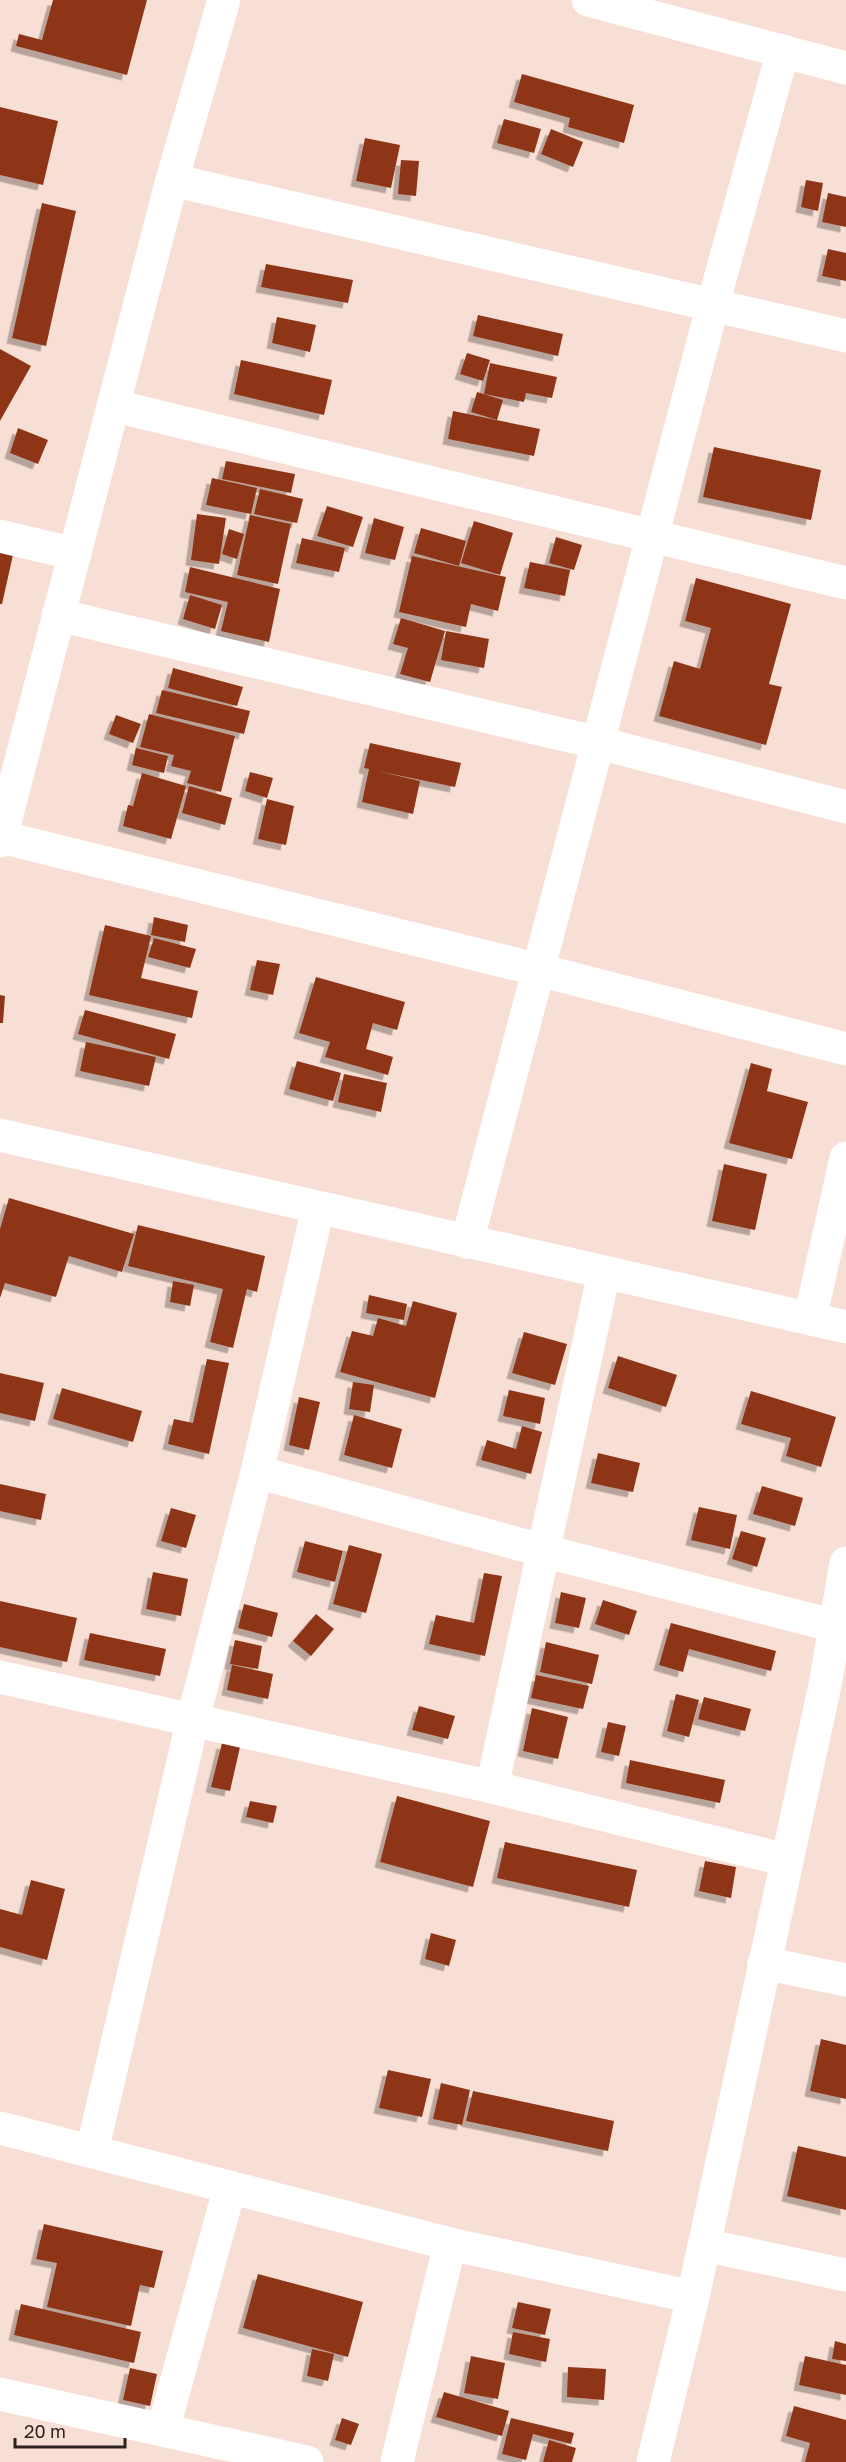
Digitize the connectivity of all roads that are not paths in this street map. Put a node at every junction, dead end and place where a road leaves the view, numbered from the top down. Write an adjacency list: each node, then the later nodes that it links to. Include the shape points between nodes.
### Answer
1 (224, 0): 5 (street)
2 (588, 0): 3 (street)
3 (783, 51): 4 (street); 6 (street)
4 (846, 68)
5 (171, 180): 6 (street); 8 (street)
6 (713, 304): 7 (street); 9 (street)
7 (846, 336)
8 (115, 406): 9 (street); 11 (street)
9 (654, 535): 12 (street); 14 (street)
10 (0, 536): 11 (street)
11 (75, 554): 13 (street)
12 (846, 583)
13 (58, 615): 14 (street); 16 (street)
14 (598, 742): 15 (street); 17 (street)
15 (846, 807)
16 (1, 839): 17 (street)
17 (539, 970): 18 (street); 22 (street)
18 (846, 1049)
19 (0, 1135): 21 (street)
20 (846, 1158): 24 (street)
21 (318, 1208): 22 (street); 26 (street)
22 (467, 1242): 23 (street)
23 (604, 1273): 24 (street); 27 (street)
24 (810, 1319): 25 (street)
25 (846, 1328)
26 (257, 1472): 27 (street); 32 (street)
27 (544, 1551): 29 (street); 33 (street)
28 (846, 1563): 29 (street)
29 (835, 1626): 31 (street)
30 (0, 1677): 32 (street)
31 (835, 1688): 34 (street)
32 (193, 1719): 33 (street); 38 (street)
33 (492, 1787): 34 (street)
34 (786, 1860): 35 (street)
35 (764, 1963): 36 (street); 41 (street)
36 (846, 1980)
37 (0, 2128): 38 (street)
38 (92, 2151): 39 (street)
39 (230, 2187): 40 (street); 45 (street)
40 (450, 2244): 43 (street); 47 (street)
41 (704, 2245): 42 (street); 43 (street)
42 (846, 2275)
43 (693, 2297): 48 (street)
44 (0, 2394): 45 (street)
45 (163, 2430): 46 (street)
46 (307, 2462)
47 (397, 2462)
48 (653, 2462)

